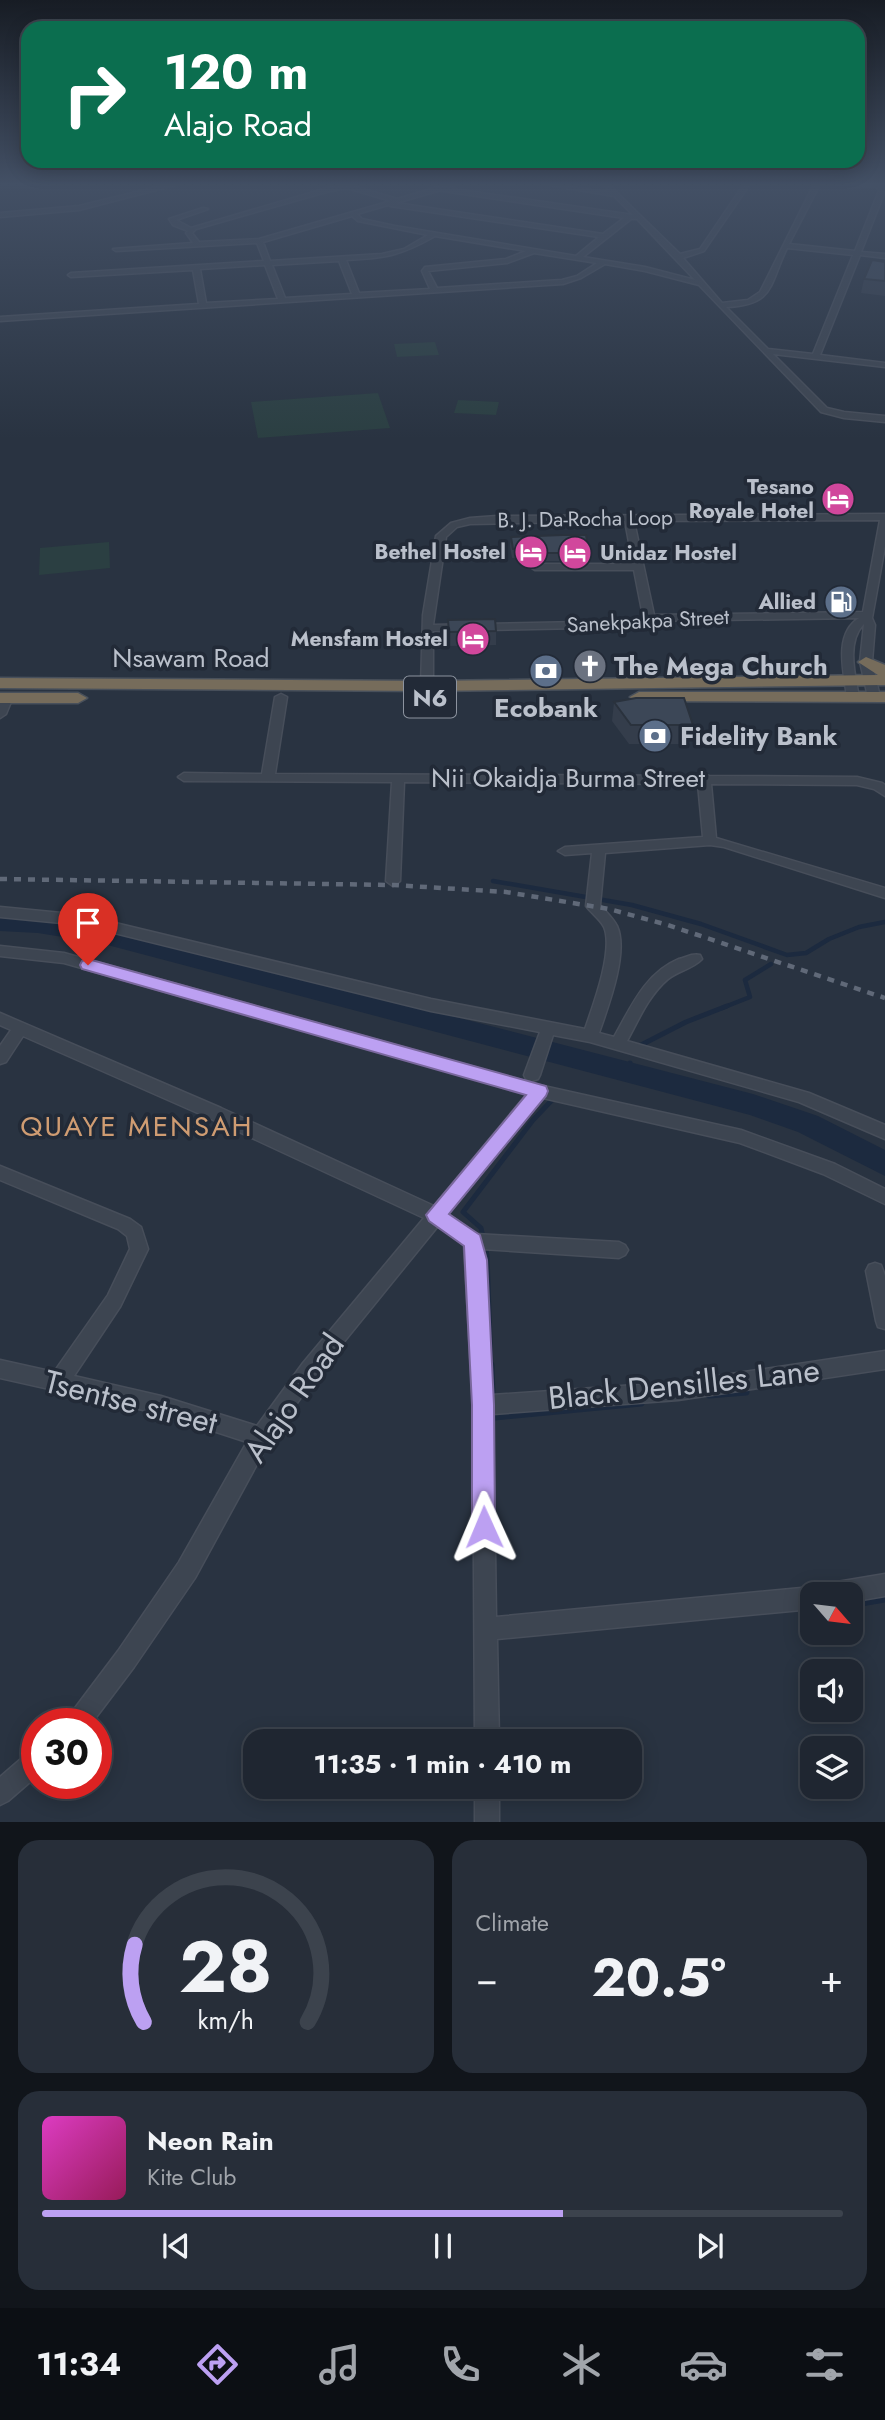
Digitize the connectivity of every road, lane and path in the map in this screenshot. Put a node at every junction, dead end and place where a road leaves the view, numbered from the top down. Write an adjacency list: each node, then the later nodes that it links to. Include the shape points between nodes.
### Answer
1 (154, 269): 11 (street)
2 (197, 269): 17 (street)
3 (271, 269): 15 (street)
4 (346, 269): 14 (street)
5 (426, 269): 13 (street)
6 (592, 269): 13 (street, via 563,282)
7 (640, 269): 12 (street)
8 (691, 269): 12 (street)
9 (776, 269): 16 (street, via 760,298)
10 (851, 269): 20 (street)
11 (71, 275)
12 (705, 284): 16 (street)
13 (435, 291): 14 (street)
14 (356, 295): 15 (street)
15 (282, 300): 17 (street)
16 (720, 305): 19 (street)
17 (203, 306): 18 (street)
18 (0, 319)
19 (768, 351): 20 (street); 22 (street, via 824,410)
20 (816, 356): 21 (street)
21 (885, 365)
22 (885, 419)
23 (885, 517): 24 (street, B. J. Da-Rocha Loop); 27 (street)
24 (629, 518): 26 (street); 29 (street, B. J. Da-Rocha Loop, via 497,519 454,525 441,536)
25 (534, 567): 26 (street)
26 (639, 567): 28 (street)
27 (867, 617): 28 (street, Sanekpakpa Street); 30 (street); 32 (street, via 857,621 852,631)
28 (649, 618): 29 (street, Sanekpakpa Street, via 632,624)
29 (428, 628): 33 (street, B. J. Da-Rocha Loop)
30 (866, 662): 31 (highway); 34 (street)
31 (885, 672)
32 (850, 680): 33 (highway, Nsawam Road / N6); 34 (highway, Nsawam Road / N6); 36 (highway, Nsawam Road / N6)
33 (427, 686): 35 (highway, Nsawam Road / N6)
34 (878, 689)
35 (2, 698): 36 (highway, Nsawam Road / N6)
36 (281, 698): 38 (street)
37 (184, 777): 38 (street, Nii Okaidja Burma Street)
38 (268, 778): 39 (street, Nii Okaidja Burma Street)
39 (398, 778): 40 (street, Nii Okaidja Burma Street); 45 (street)
40 (704, 778): 41 (street, Nii Okaidja Burma Street); 42 (street)
41 (879, 785)
42 (710, 841): 43 (street); 46 (street)
43 (599, 848): 44 (street); 53 (street, via 593,906 614,938 605,997)
44 (565, 850)
45 (393, 881)
46 (885, 893)
47 (0, 912): 53 (street, via 82,920 431,1005)
48 (0, 951): 56 (street, via 64,958)
49 (695, 959): 54 (street, via 675,965 655,980)
50 (0, 1019): 51 (street)
51 (20, 1028): 55 (street); 60 (street)
52 (546, 1035): 56 (street, Alajo Road)
53 (590, 1035): 54 (street)
54 (618, 1044): 57 (street, via 803,1097)
55 (0, 1058)
56 (535, 1083): 59 (street, via 741,1138 829,1169); 60 (street, Alajo Road)
57 (885, 1132)
58 (0, 1173): 67 (street, via 135,1232 139,1249 114,1301)
59 (885, 1197)
60 (436, 1215): 61 (street); 69 (street, Alajo Road, via 310,1369)
61 (473, 1241): 62 (street); 68 (street)
62 (619, 1250)
63 (875, 1271): 64 (street)
64 (885, 1321)
65 (885, 1360): 68 (street, Black Densilles Lane, via 678,1391)
66 (0, 1369): 67 (street, Tsentse street)
67 (58, 1383): 69 (street, Tsentse street, via 161,1405)
68 (483, 1405): 73 (street)
69 (261, 1437): 74 (street, Alajo Road, via 187,1570)
70 (885, 1585): 71 (street)
71 (863, 1589)
72 (800, 1599): 73 (street)
73 (488, 1629): 75 (street)
74 (89, 1708)
75 (487, 1729)
76 (21, 1774): 77 (street)
77 (0, 1793)
78 (487, 1799): 79 (street)
79 (487, 1822)

